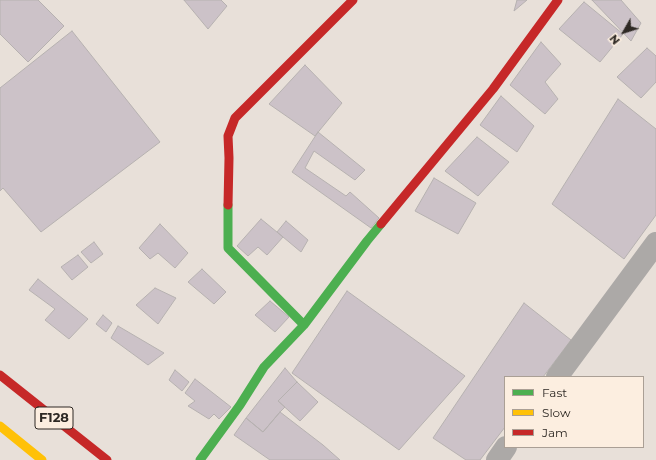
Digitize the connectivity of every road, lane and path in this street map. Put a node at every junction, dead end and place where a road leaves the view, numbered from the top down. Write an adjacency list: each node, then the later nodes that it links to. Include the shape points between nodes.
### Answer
1 (558, 0): 4 (street, via 493,89 367,241)
2 (346, 2): 4 (street, via 235,118 228,136 228,248)
3 (656, 242): 6 (street)
4 (304, 325): 11 (street, via 264,367)
5 (0, 375): 10 (street, F128)
6 (558, 376)
7 (0, 426): 9 (street, F128)
8 (505, 448): 12 (street)
9 (42, 460)
10 (107, 460)
11 (200, 460)
12 (497, 460)

